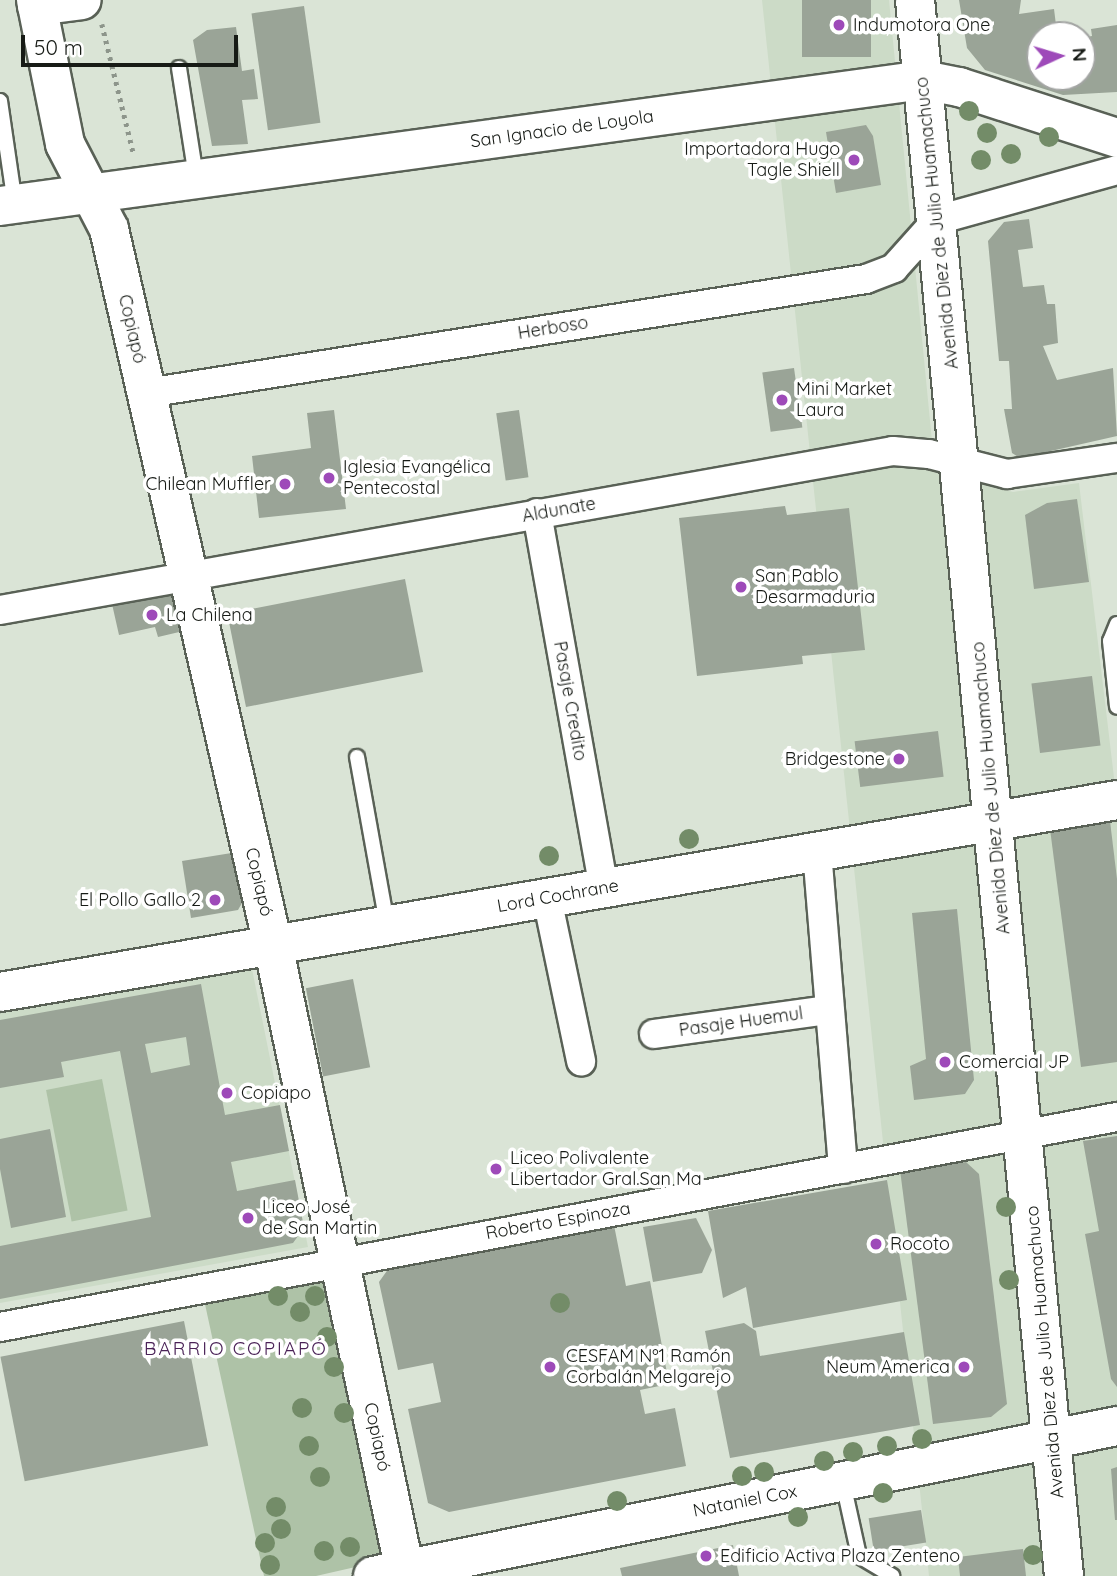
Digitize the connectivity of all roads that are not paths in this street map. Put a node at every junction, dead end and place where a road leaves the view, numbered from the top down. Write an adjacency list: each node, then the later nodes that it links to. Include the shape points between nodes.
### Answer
1 (915, 0): 5 (street, Avenida Diez de Julio Huamachuco)
2 (36, 3): 3 (street); 10 (street, Copiapó, via 59,125 72,159)
3 (90, 6)
4 (179, 68): 9 (lane)
5 (923, 80): 7 (street, San Ignacio de Loyola, via 959,87); 9 (street, San Ignacio de Loyola); 12 (street, Avenida Diez de Julio Huamachuco)
6 (0, 101): 11 (lane)
7 (1117, 138)
8 (1117, 170): 12 (street)
9 (196, 179): 10 (street, San Ignacio de Loyola)
10 (94, 193): 11 (street, San Ignacio de Loyola); 13 (street, Copiapó, via 109,229)
11 (8, 205)
12 (937, 220): 13 (street, Herboso, via 894,268 866,279); 15 (street, Avenida Diez de Julio Huamachuco)
13 (147, 393): 17 (street, Copiapó)
14 (1117, 458): 15 (street, Aldunate, via 1031,474 1007,474)
15 (960, 463): 16 (street, Aldunate, via 893,451); 23 (street, Avenida Diez de Julio Huamachuco)
16 (537, 513): 17 (street, Aldunate); 25 (street, Pasaje Credito)
17 (187, 579): 18 (street, Aldunate); 28 (street, Copiapó)
18 (0, 610)
19 (1117, 624): 20 (lane, via 1110,641)
20 (1117, 707)
21 (356, 757): 27 (lane)
22 (1117, 800): 23 (street, Lord Cochrane)
23 (994, 821): 24 (street, Lord Cochrane); 34 (street, Avenida Diez de Julio Huamachuco)
24 (817, 851): 25 (street, Lord Cochrane); 30 (street, Pasaje Huemul)
25 (604, 888): 26 (street, Lord Cochrane)
26 (547, 898): 27 (street, Lord Cochrane); 32 (street)
27 (387, 925): 28 (street, Lord Cochrane)
28 (273, 945): 29 (street, Lord Cochrane); 36 (street, Copiapó)
29 (0, 992)
30 (827, 1010): 31 (street, Pasaje Huemul); 35 (street, Pasaje Huemul)
31 (654, 1034)
32 (581, 1061)
33 (1117, 1117): 34 (street, Roberto Espinoza)
34 (1024, 1135): 35 (street, Roberto Espinoza); 39 (street, Avenida Diez de Julio Huamachuco)
35 (843, 1169): 36 (street, Roberto Espinoza)
36 (340, 1261): 37 (street, Roberto Espinoza); 41 (street, Copiapó)
37 (0, 1327)
38 (1117, 1426): 39 (street, Nataniel Cox)
39 (1053, 1439): 40 (street, Nataniel Cox); 43 (street, Avenida Diez de Julio Huamachuco)
40 (843, 1481): 41 (street, Nataniel Cox); 42 (lane, via 859,1556)
41 (395, 1574)
42 (892, 1576)
43 (1064, 1576)

